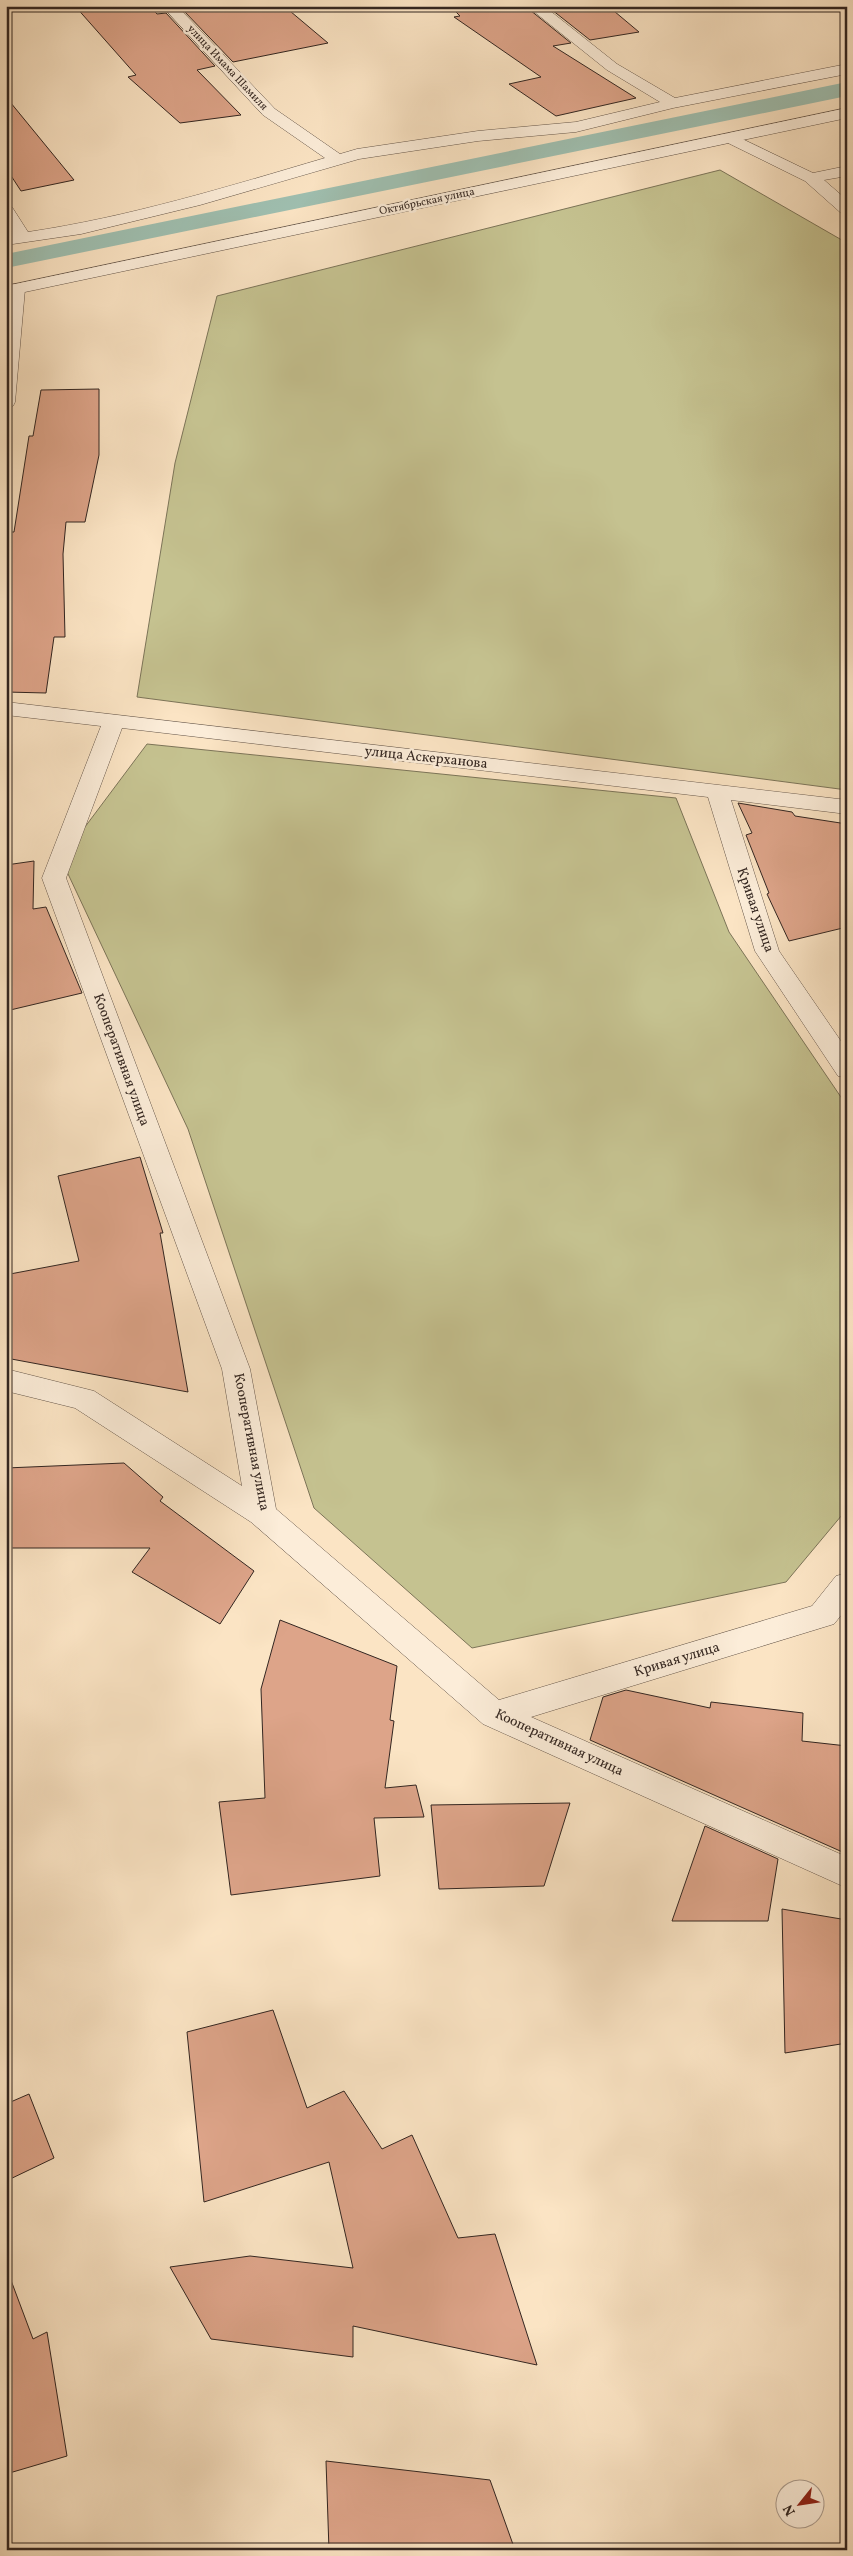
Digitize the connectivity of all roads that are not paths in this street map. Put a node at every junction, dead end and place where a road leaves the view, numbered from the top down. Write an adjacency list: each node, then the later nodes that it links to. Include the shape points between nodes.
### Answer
1 (169, 6): 7 (street, улица Имама Шамиля, via 269,112)
2 (534, 6): 4 (street, via 612,67)
3 (847, 69): 4 (street)
4 (673, 103): 7 (street, via 576,127 478,136 357,154)
5 (847, 113): 6 (street, Октябрьская улица)
6 (730, 138): 9 (street); 14 (street, Октябрьская улица)
7 (338, 160): 12 (street, via 191,202 81,229)
8 (847, 171): 9 (street)
9 (810, 178): 10 (street)
10 (847, 209)
11 (6, 210): 12 (street)
12 (23, 238): 13 (street)
13 (6, 240)
14 (11, 290): 15 (street)
15 (6, 402)
16 (6, 708): 17 (street, улица Аскерханова)
17 (113, 722): 18 (street, улица Аскерханова); 22 (street, Кооперативная улица, via 54,878 236,1369)
18 (717, 791): 19 (street, улица Аскерханова); 20 (street, Кривая улица, via 767,951)
19 (847, 807)
20 (847, 1070)
21 (6, 1380): 22 (street, via 84,1399)
22 (262, 1514): 24 (street, Кооперативная улица)
23 (847, 1585): 24 (street, Кривая улица, via 822,1615)
24 (494, 1715): 25 (street, Кооперативная улица)
25 (847, 1874)

